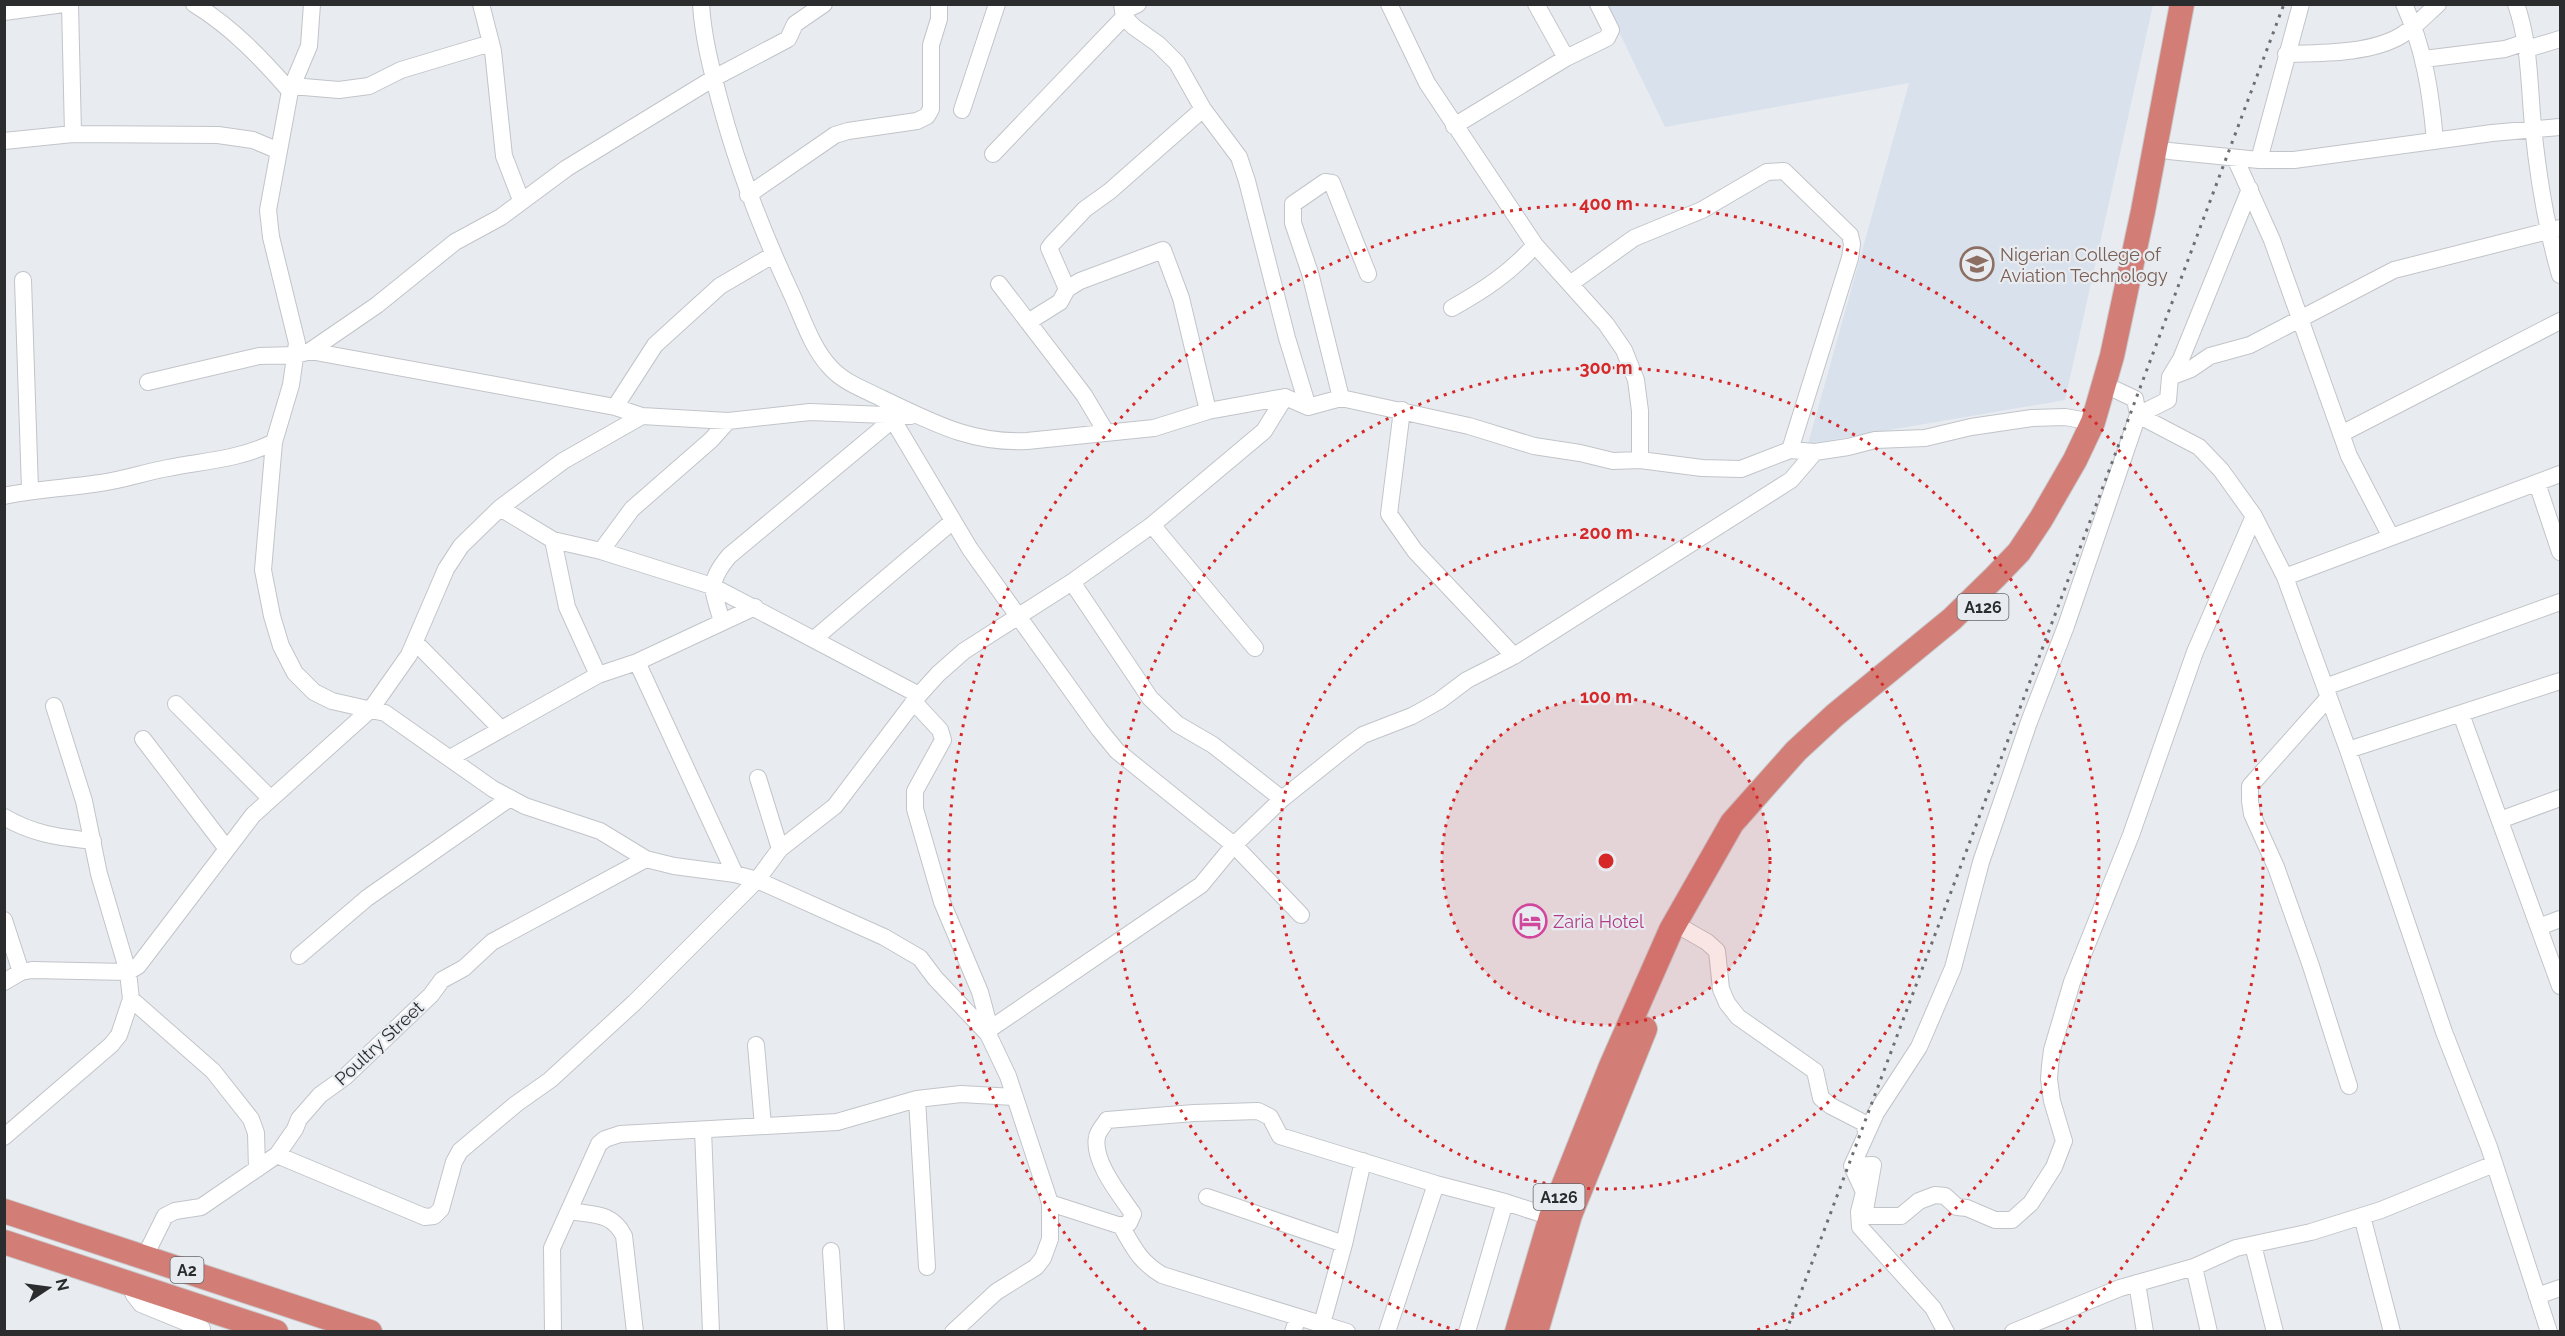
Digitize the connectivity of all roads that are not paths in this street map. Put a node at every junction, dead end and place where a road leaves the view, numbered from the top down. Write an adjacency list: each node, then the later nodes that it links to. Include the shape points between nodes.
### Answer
1 (64, 4): 20 (street)
2 (70, 4): 35 (street)
3 (312, 4): 29 (street, via 309,46)
4 (481, 4): 23 (street)
5 (701, 4): 28 (street, via 703,36)
6 (824, 4): 28 (street, via 795,24 788,39)
7 (939, 4): 44 (street, via 939,20 931,45 931,109 927,116 835,135)
8 (997, 4): 30 (street)
9 (1389, 4): 32 (street, via 1427,83)
10 (1536, 4): 26 (street)
11 (1598, 4): 26 (street, via 1610,34)
12 (2182, 4): 74 (highway, A126, via 2127,291)
13 (2195, 4): 39 (highway, A126)
14 (2301, 4): 25 (street)
15 (2404, 4): 21 (street)
16 (2438, 4): 21 (street)
17 (2516, 4): 24 (street)
18 (204, 7): 29 (street)
19 (1127, 9): 31 (street, via 1134,27 1177,63); 40 (street)
20 (4, 12)
21 (2414, 26): 25 (street, via 2394,39 2355,50); 27 (street)
22 (2560, 39): 24 (street)
23 (491, 43): 29 (street, via 401,70 369,86 339,90); 45 (street, via 504,156)
24 (2527, 49): 27 (street, via 2520,44); 34 (street)
25 (2286, 54): 42 (street)
26 (1566, 58): 32 (street)
27 (2424, 59): 37 (street)
28 (714, 78): 44 (street, via 732,151); 45 (street)
29 (291, 88): 38 (street)
30 (962, 110)
31 (1203, 110): 54 (street, via 1085,209 1052,244 1051,256); 66 (street, via 1239,157)
32 (1454, 126): 47 (street)
33 (2560, 127): 34 (street)
34 (2533, 129): 37 (street); 46 (street, via 2540,183)
35 (73, 134): 36 (street); 38 (street, via 236,136)
36 (4, 141)
37 (2435, 141): 42 (street, via 2322,157)
38 (279, 151): 59 (street, via 268,221)
39 (2169, 151): 41 (street); 62 (highway, A126, via 2136,315)
40 (993, 154)
41 (2235, 158): 42 (street); 43 (street)
42 (2259, 160)
43 (2250, 189): 56 (street); 60 (street, via 2181,359)
44 (748, 195): 48 (street)
45 (521, 200): 59 (street, via 501,217 455,242 377,305)
46 (2555, 229): 50 (street); 56 (street, via 2394,270)
47 (1535, 245): 53 (street); 55 (street, via 1516,267)
48 (773, 255): 65 (street, via 720,286 655,345); 71 (street, via 815,345 830,368 851,384)
49 (1368, 274): 64 (street, via 1332,183 1325,182 1293,204 1293,223 1310,273)
50 (2560, 275)
51 (23, 280): 85 (street)
52 (999, 284): 58 (street)
53 (1569, 284): 78 (street, via 1634,238 1702,210 1767,172 1784,171 1850,235 1852,244); 81 (street, via 1624,350 1636,380)
54 (1067, 289): 58 (street, via 1060,302); 68 (street, via 1163,250 1181,298)
55 (1452, 308)
56 (2301, 317): 60 (street, via 2250,345 2210,357); 76 (street)
57 (2560, 321): 76 (street)
58 (1028, 322): 75 (street, via 1084,395)
59 (303, 353): 61 (street, via 259,356); 65 (street); 77 (street)
60 (2170, 377): 69 (street, via 2168,400)
61 (148, 382)
62 (2116, 390): 69 (street, via 2135,399); 139 (highway, A126, via 2084,470 2026,561 1953,636 1819,746 1776,790 1739,836)
63 (1285, 397): 66 (street); 68 (street); 90 (street, via 1264,431)
64 (1341, 398): 66 (street); 67 (street)
65 (615, 407): 70 (street)
66 (1308, 407)
67 (1402, 410): 81 (street, via 1534,446 1613,461); 107 (street, via 1389,514 1415,551)
68 (1208, 411): 75 (street, via 1154,428)
69 (2138, 415): 88 (street, via 2199,447 2221,470); 153 (street, via 1981,862 1953,968 1919,1047)
70 (642, 416): 73 (street); 87 (street, via 579,451)
71 (915, 416): 72 (street); 75 (street, via 960,433 1010,442)
72 (895, 418): 73 (street, via 810,412); 89 (street); 97 (street, via 729,556)
73 (728, 421): 93 (street, via 632,509)
74 (2093, 422): 79 (street, via 2065,417 2032,418 1925,438 1875,440); 167 (highway, A126, via 2075,460 2019,552 1952,619 1834,715 1732,823 1671,930)
75 (1106, 432)
76 (2341, 434): 91 (street)
77 (274, 442): 80 (street); 82 (street)
78 (1791, 450): 79 (street); 81 (street, via 1741,469)
79 (1815, 452): 107 (street, via 1791,480)
80 (253, 453): 82 (street); 85 (street, via 103,483)
81 (1640, 460)
82 (272, 466): 115 (street, via 263,570 281,646 295,672 314,692 332,701)
83 (2560, 474): 84 (street)
84 (2538, 483): 91 (street); 94 (street)
85 (30, 490): 86 (street)
86 (4, 496)
87 (500, 508): 92 (street); 105 (street, via 461,546 446,569)
88 (2253, 516): 95 (street); 158 (street, via 2195,652 2132,835 2072,982 2052,1050 2049,1079 2064,1141 2041,1190 2012,1220 1957,1207 1945,1196 1935,1195 1901,1216 1864,1216 1873,1165)
89 (953, 520): 98 (street); 104 (street)
90 (1152, 525): 96 (street); 106 (street)
91 (2391, 537): 95 (street)
92 (553, 540): 93 (street); 109 (street, via 567,607)
93 (601, 551): 97 (street)
94 (2560, 552)
95 (2285, 577): 111 (street)
96 (1072, 582): 101 (street); 125 (street, via 1150,698 1177,724 1213,745)
97 (712, 586): 100 (street); 102 (street)
98 (1004, 598): 101 (street); 103 (street)
99 (2560, 602): 111 (street)
100 (755, 607): 102 (street); 104 (street)
101 (1018, 618): 103 (street); 129 (street, via 1117,751)
102 (722, 622): 108 (street)
103 (994, 631): 112 (street, via 964,651)
104 (814, 639): 112 (street)
105 (415, 642): 115 (street); 117 (street)
106 (1255, 648)
107 (1514, 656): 125 (street, via 1467,680 1412,716 1363,735)
108 (637, 663): 109 (street); 133 (street)
109 (598, 675): 117 (street)
110 (2560, 681): 116 (street)
111 (2327, 692): 119 (street); 148 (street, via 2250,786 2250,801 2311,966)
112 (916, 699): 131 (street, via 835,806); 146 (street, via 943,740 915,791 915,809 942,902 980,992)
113 (176, 704): 122 (street)
114 (54, 706): 128 (street)
115 (371, 709): 120 (street, via 395,719); 122 (street)
116 (2461, 714): 119 (street); 127 (street)
117 (500, 728): 120 (street)
118 (143, 739): 130 (street)
119 (2348, 750): 157 (street, via 2444,1032)
120 (450, 758): 123 (street)
121 (758, 778): 131 (street)
122 (270, 798): 130 (street)
123 (510, 798): 132 (street, via 600,831); 140 (street, via 367,898)
124 (2560, 798): 127 (street)
125 (1282, 799): 129 (street)
126 (4, 817): 128 (street, via 39,834)
127 (2500, 820): 138 (street)
128 (93, 841): 142 (street)
129 (1234, 844): 135 (street); 146 (street, via 1201,885)
130 (227, 849): 142 (street, via 138,966)
131 (780, 849): 134 (street)
132 (646, 859): 133 (street); 155 (street, Poultry Street, via 492,942 464,968 442,980 345,1077 320,1095 299,1119)
133 (735, 874): 134 (street)
134 (757, 880): 146 (street, via 884,937 920,958 934,978); 155 (street, via 550,1080 460,1151 441,1209 434,1216 425,1217)
135 (1301, 915)
136 (2560, 919): 138 (street)
137 (4, 920): 141 (street)
138 (2539, 927): 144 (street)
139 (1686, 930): 153 (street, via 1717,951 1721,989 1738,1017 1815,1071 1821,1098 1864,1123); 195 (highway, A126, via 1570,1215)
140 (299, 956)
141 (21, 972): 142 (street); 143 (street)
142 (128, 972): 145 (street)
143 (4, 982)
144 (2560, 986)
145 (131, 999): 154 (street, via 119,1035 111,1045); 159 (street, via 213,1071 251,1119 256,1133)
146 (989, 1032): 149 (street)
147 (756, 1045): 151 (street)
148 (2349, 1086)
149 (1014, 1097): 150 (street, via 961,1094); 163 (street)
150 (917, 1099): 151 (street, via 837,1122); 175 (street)
151 (763, 1126): 152 (street)
152 (704, 1130): 165 (street, via 620,1134 605,1139); 188 (street)
153 (1866, 1131): 158 (street)
154 (4, 1137)
155 (277, 1155): 159 (street, Poultry Street)
156 (1363, 1161): 160 (street); 168 (street, via 1280,1136 1270,1117 1258,1111 1107,1120 1096,1136 1098,1151 1106,1174 1133,1214 1129,1223); 170 (street)
157 (2494, 1164): 166 (street); 179 (street)
158 (1852, 1166): 196 (street, via 1864,1192 1860,1227 1933,1308)
159 (257, 1169): 173 (street, Poultry Street, via 201,1207 165,1216)
160 (1436, 1184): 162 (street); 192 (street)
161 (1207, 1197): 170 (street)
162 (1505, 1202): 167 (street); 193 (street)
163 (1050, 1203): 168 (street); 190 (street, via 1050,1239 1043,1258 1036,1267 996,1292)
164 (4, 1211): 173 (highway, A2)
165 (569, 1211): 186 (street, via 552,1248); 187 (street, via 618,1223 624,1236)
166 (2362, 1216): 171 (street); 201 (street)
167 (1551, 1217): 194 (highway, A126)
168 (1121, 1226): 180 (street, via 1139,1258 1162,1275)
169 (4, 1242): 176 (highway, A2)
170 (1344, 1244): 181 (street)
171 (2253, 1245): 174 (street, via 2236,1248); 200 (street)
172 (831, 1251): 189 (street)
173 (145, 1256): 185 (highway, A2)
174 (2194, 1267): 177 (street); 199 (street)
175 (927, 1268)
176 (128, 1281): 183 (street, via 141,1304); 184 (highway, A2)
177 (2137, 1283): 182 (street); 198 (street)
178 (2560, 1288): 179 (street)
179 (2536, 1296): 202 (street)
180 (1295, 1324): 181 (street)
181 (1322, 1324): 191 (street)
182 (2033, 1328): 197 (street)
183 (202, 1332)
184 (276, 1332)
185 (370, 1332)
186 (553, 1332)
187 (635, 1332)
188 (711, 1332)
189 (836, 1332)
190 (953, 1332)
191 (1347, 1332)
192 (1388, 1332)
193 (1467, 1332)
194 (1517, 1332)
195 (1536, 1332)
196 (1946, 1332)
197 (2013, 1332)
198 (2145, 1332)
199 (2209, 1332)
200 (2275, 1332)
201 (2392, 1332)
202 (2549, 1332)

